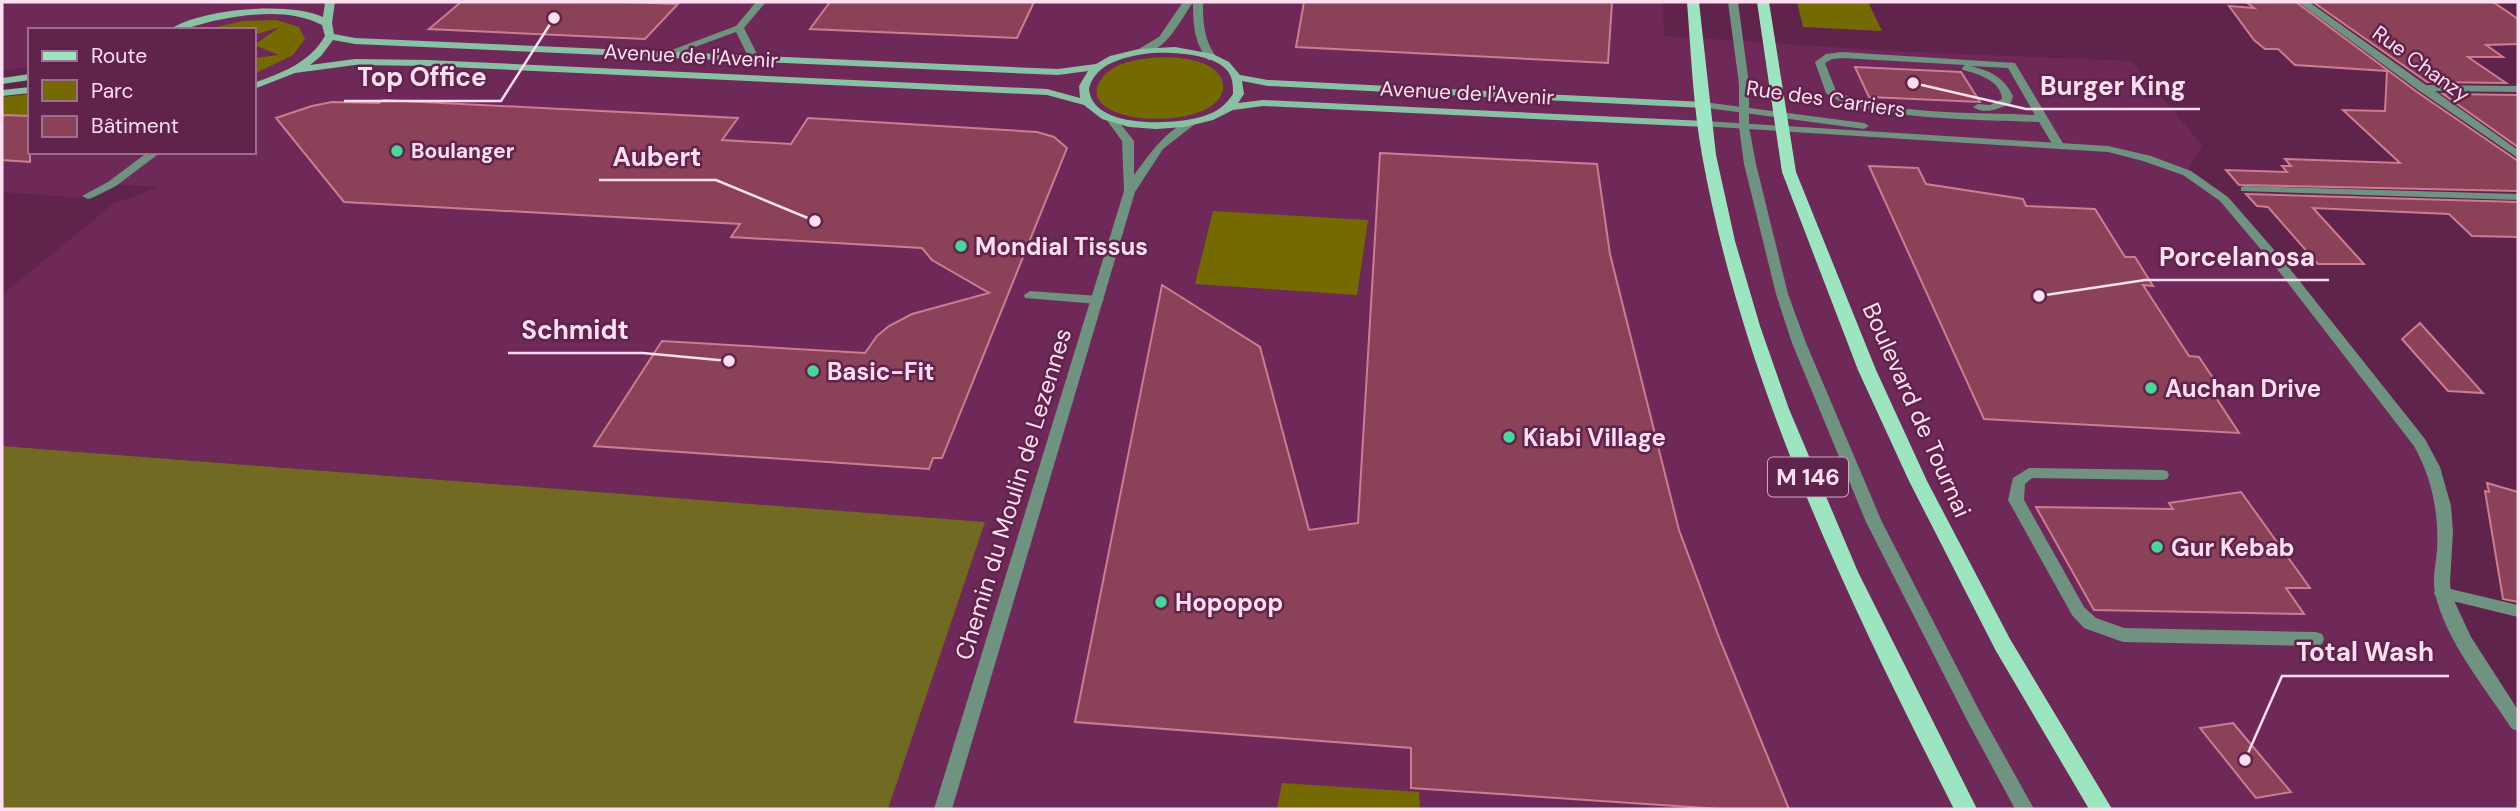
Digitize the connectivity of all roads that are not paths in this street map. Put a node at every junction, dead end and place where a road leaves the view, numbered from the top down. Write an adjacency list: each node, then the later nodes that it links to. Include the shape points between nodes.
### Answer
1 (295, 2): 10 (main road)
2 (330, 2): 11 (main road)
3 (761, 2): 12 (street)
4 (1188, 2): 15 (street, via 1163,39)
5 (1198, 2): 19 (street, via 1199,37)
6 (1693, 2): 31 (main road, M 146)
7 (1733, 2): 34 (street)
8 (1763, 2): 37 (main road, Boulevard de Tournai)
9 (2303, 2): 26 (street, Rue Chanzy)
10 (274, 9): 11 (main road, via 311,14); 13 (main road, via 219,16)
11 (327, 23): 14 (main road)
12 (738, 27): 16 (street); 18 (street)
13 (180, 28)
14 (330, 36): 16 (main road, Avenue de l'Avenir, via 355,41); 21 (main road, via 321,51)
15 (1141, 52): 19 (main road, Avenue de l'Avenir, via 1183,51); 20 (main road, Avenue de l'Avenir)
16 (666, 54): 18 (main road, Avenue de l'Avenir)
17 (1864, 57): 33 (street, via 1822,58 1831,93 1850,103); 33 (street, via 1898,65 1970,69 1998,80 2008,96 2007,101 1991,108); 36 (street, via 2011,65)
18 (754, 58): 20 (main road, Avenue de l'Avenir, via 1058,72)
19 (1212, 58): 23 (main road)
20 (1100, 67): 30 (main road, via 1085,84)
21 (291, 71): 25 (main road); 30 (main road, Avenue de l'Avenir, via 355,62 442,64 1047,92)
22 (28, 77): 24 (main road)
23 (1236, 77): 31 (main road, Avenue de l'Avenir, via 1268,83); 32 (main road, via 1238,92)
24 (2, 81)
25 (256, 85)
26 (2422, 88): 27 (street); 44 (street, Rue Chanzy)
27 (2518, 89)
28 (28, 90): 29 (main road)
29 (2, 93)
30 (1088, 103): 35 (main road, Avenue de l'Avenir)
31 (1704, 104): 34 (street, Rue des Carriers); 39 (main road, M 146)
32 (1228, 107): 38 (main road, Avenue de l'Avenir); 39 (main road, Avenue de l'Avenir, via 1264,103)
33 (1889, 108): 36 (street)
34 (1745, 109): 37 (street, Rue des Carriers); 40 (street)
35 (1111, 119): 38 (main road, Avenue de l'Avenir, via 1157,127); 47 (street, Chemin du Moulin de Lezennes, via 1128,141)
36 (2042, 119): 41 (street)
37 (1780, 121): 40 (street, Rue des Carriers); 41 (street, Rue des Carriers); 60 (main road, Boulevard de Tournai, via 1797,192 1882,407 2003,645)
38 (1190, 124): 47 (street, Chemin du Moulin de Lezennes, via 1159,147)
39 (1705, 124): 40 (street, Rue des Carriers); 58 (main road, M 146, via 1728,240 1780,406 1863,605)
40 (1744, 127): 59 (street, via 1782,294 1819,395 1874,522)
41 (2058, 145): 53 (street, Rue des Carriers, via 2147,158 2187,173 2224,199 2394,408 2428,457 2444,507)
42 (135, 154): 45 (street)
43 (153, 154): 45 (street)
44 (2518, 155)
45 (112, 184): 48 (street)
46 (2245, 189): 49 (street)
47 (1129, 192): 51 (street, Chemin du Moulin de Lezennes)
48 (88, 196)
49 (2518, 197)
50 (1030, 295): 51 (street)
51 (1098, 300): 57 (street, Chemin du Moulin de Lezennes)
52 (2162, 475): 55 (street, via 2029,473 2018,482 2016,500 2078,611 2090,623 2123,635)
53 (2442, 593): 54 (street); 56 (street, Rue des Carriers, via 2460,633)
54 (2518, 611)
55 (2316, 639)
56 (2518, 724)
57 (943, 809)
58 (1966, 809)
59 (2025, 809)
60 (2101, 809)

